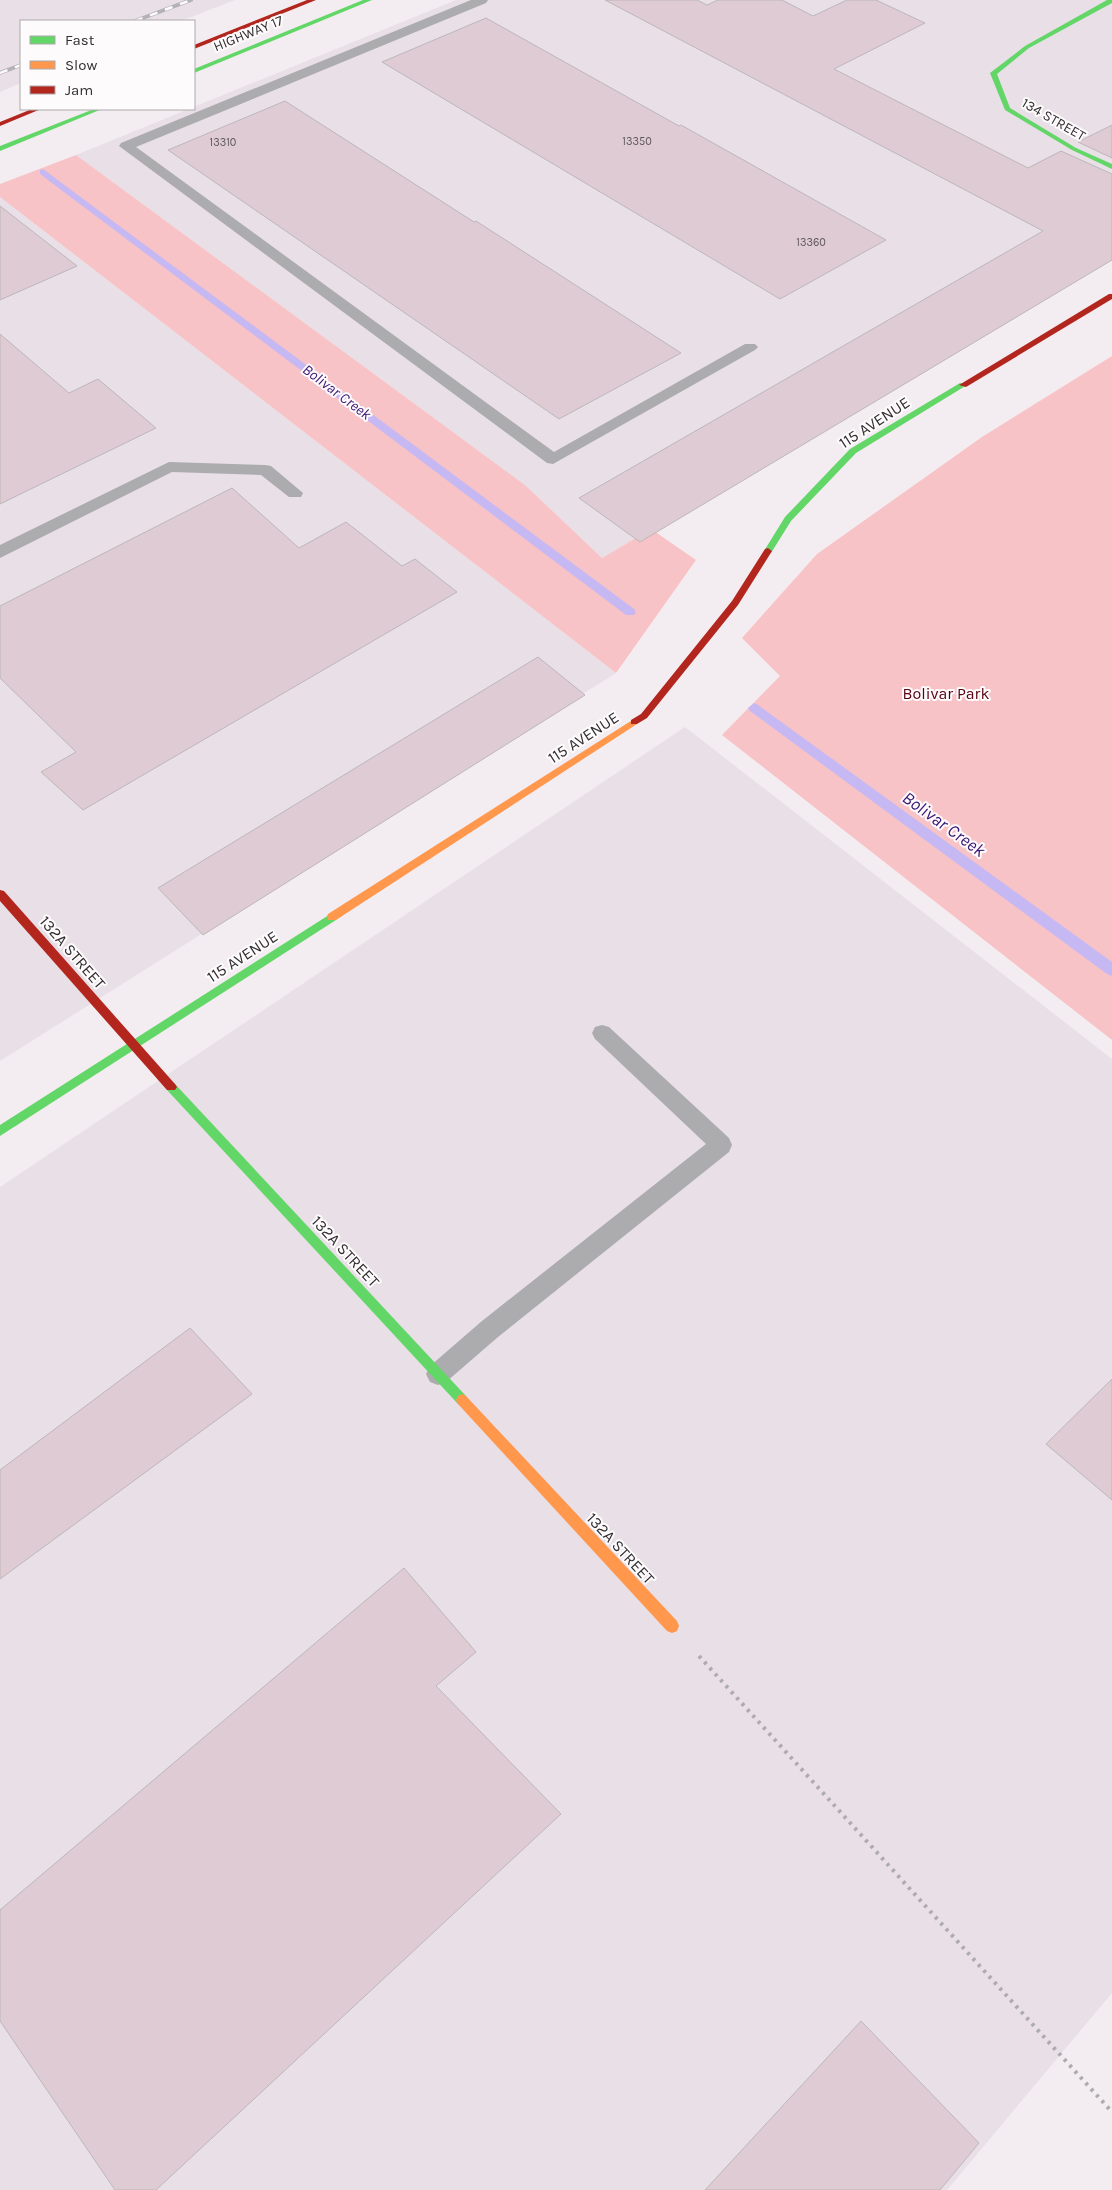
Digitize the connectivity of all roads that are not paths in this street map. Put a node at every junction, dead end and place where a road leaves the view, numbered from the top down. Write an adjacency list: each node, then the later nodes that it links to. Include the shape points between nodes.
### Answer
1 (313, 0): 5 (main road, HIGHWAY 17)
2 (369, 0): 6 (main road, HIGHWAY 17)
3 (482, 0): 13 (lane, via 126,146 553,459)
4 (1112, 0): 11 (main road, 134 STREET, via 1027,47 993,73 1007,109 1074,149)
5 (195, 47)
6 (195, 70)
7 (35, 110): 9 (main road)
8 (97, 110): 10 (main road)
9 (0, 124)
10 (0, 149)
11 (1112, 167)
12 (1112, 296): 18 (main road, 115 AVENUE, via 854,451 788,518 735,603 644,716)
13 (750, 347)
14 (295, 493): 15 (lane, via 265,470 169,467)
15 (0, 552)
16 (0, 894): 18 (main road, 132A STREET)
17 (602, 1033): 20 (lane, via 721,1145)
18 (133, 1046): 19 (main road, 115 AVENUE); 20 (main road, 132A STREET)
19 (0, 1131)
20 (438, 1374): 21 (main road, 132A STREET)
21 (672, 1626)

